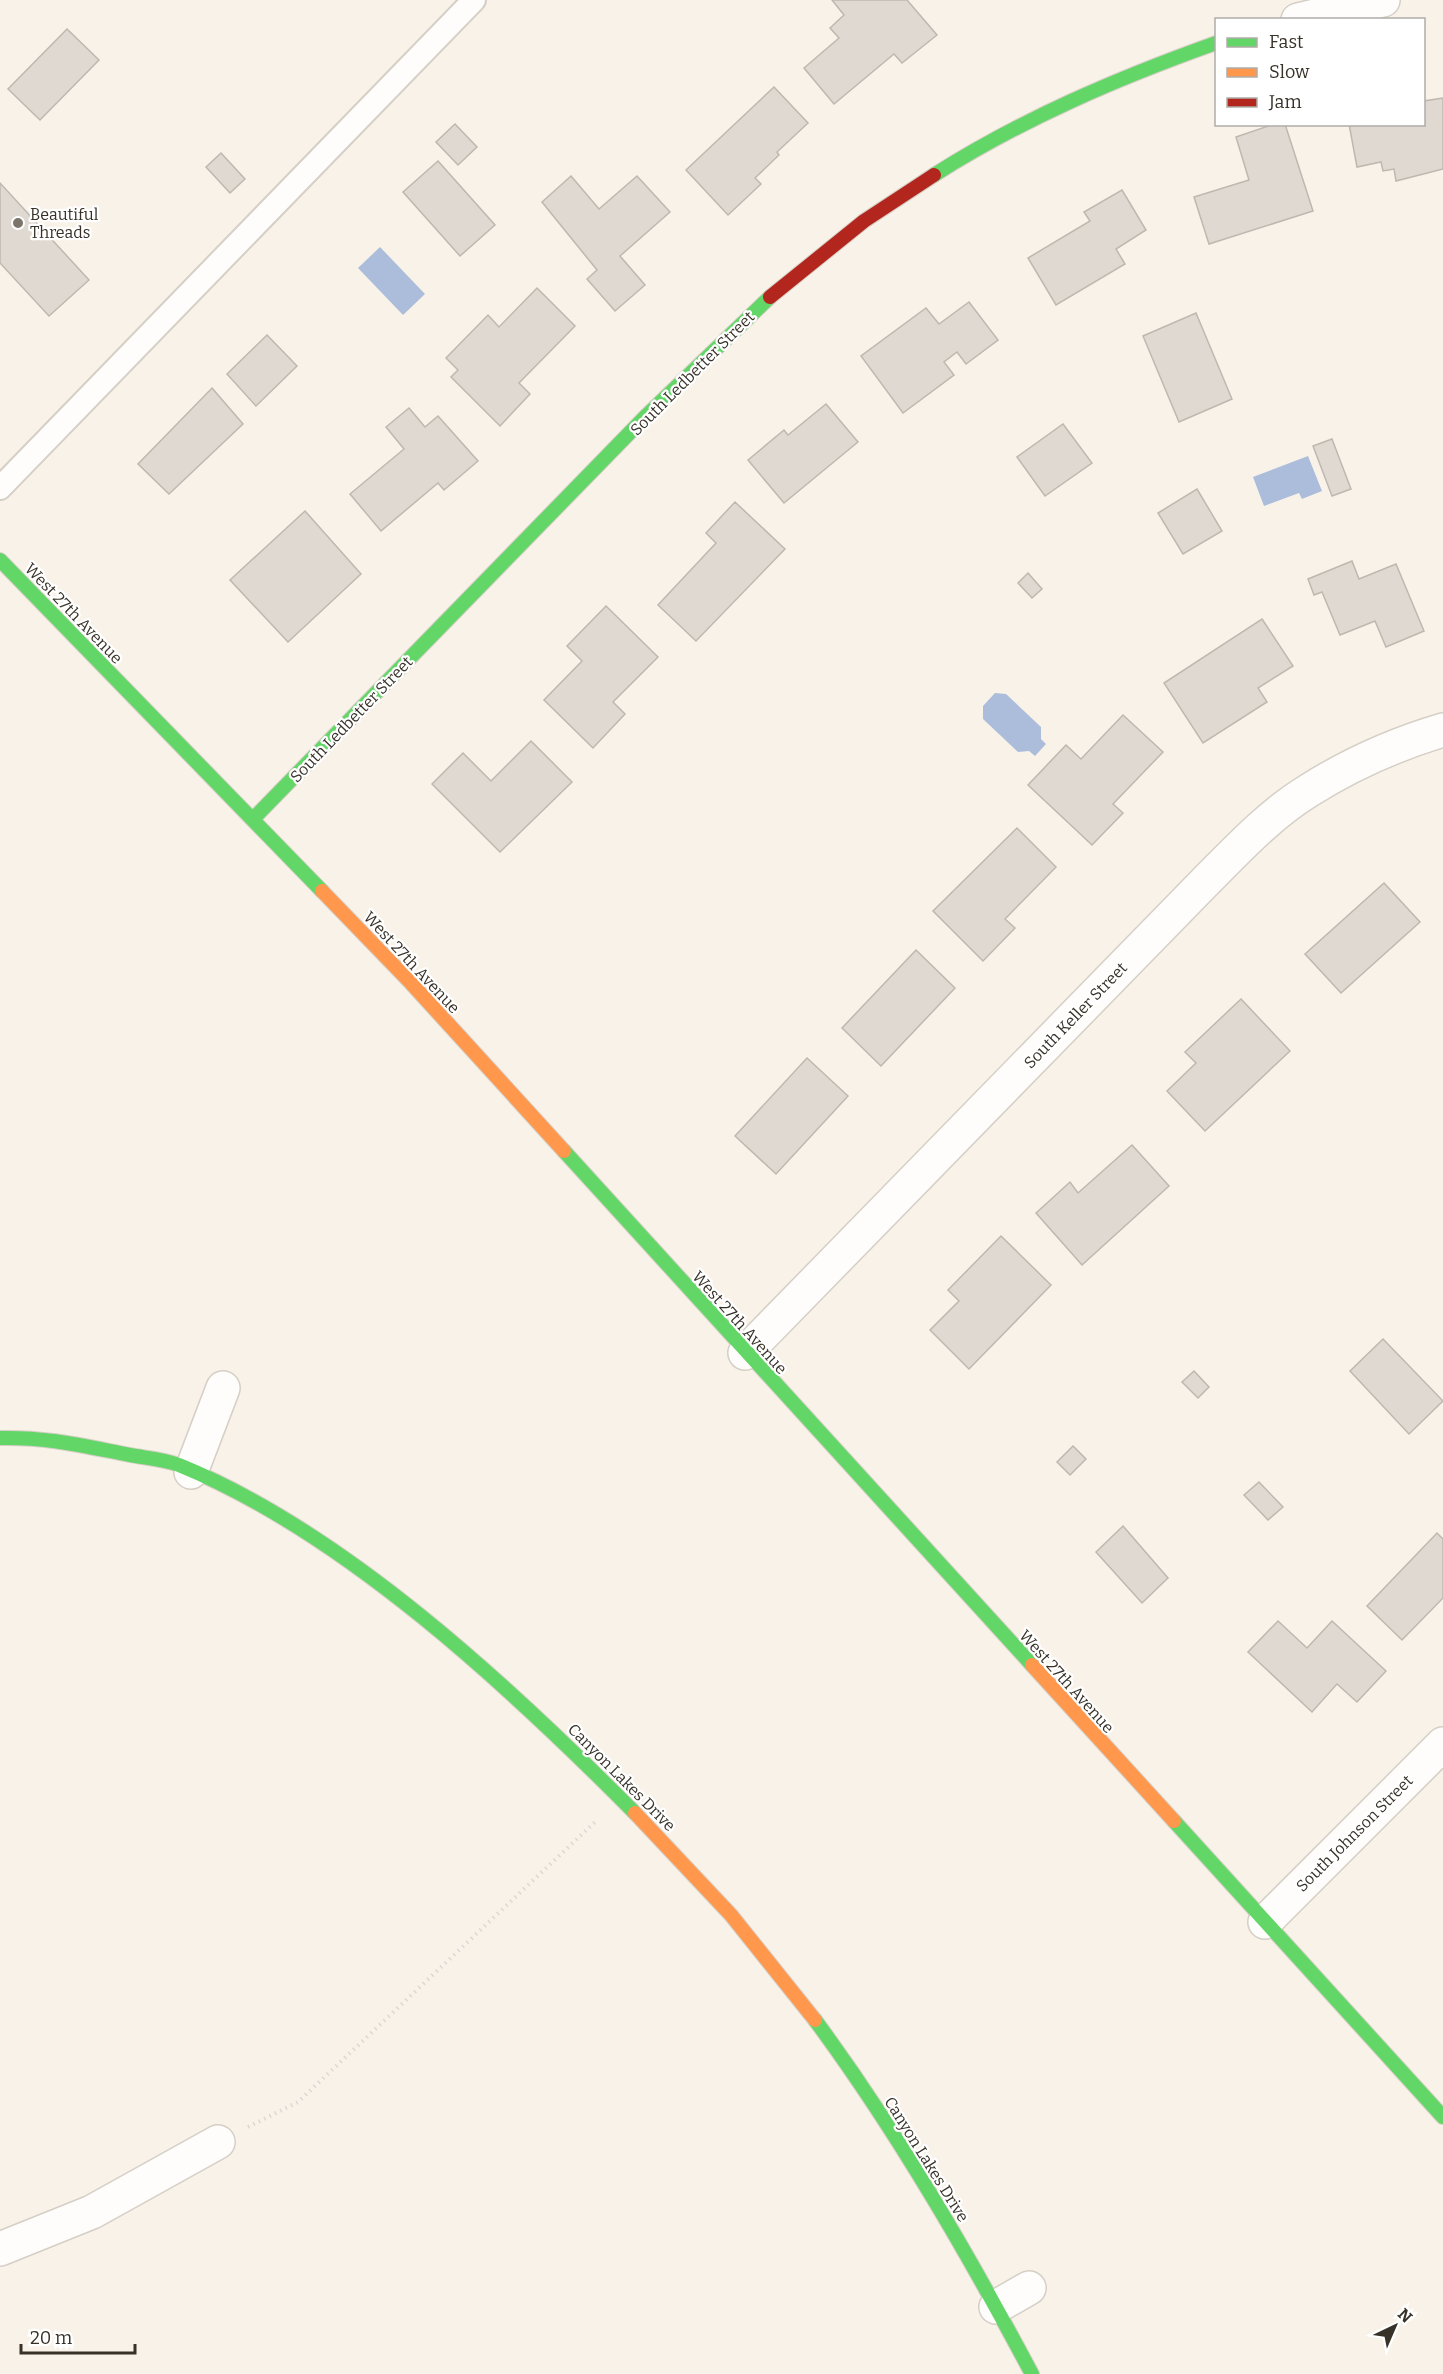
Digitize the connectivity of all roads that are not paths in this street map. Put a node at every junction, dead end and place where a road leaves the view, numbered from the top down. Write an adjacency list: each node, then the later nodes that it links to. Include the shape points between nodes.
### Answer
1 (474, 0): 5 (lane)
2 (1383, 0): 3 (street)
3 (1306, 18)
4 (1215, 43): 8 (street, South Ledbetter Street, via 1095,89 969,154 865,220 799,271 682,380)
5 (0, 488)
6 (0, 560): 8 (street, West 27th Avenue)
7 (1443, 730): 9 (street, South Keller Street, via 1348,769 1307,792 1266,824)
8 (253, 819): 9 (street, West 27th Avenue, via 411,983)
9 (745, 1353): 14 (street, West 27th Avenue)
10 (223, 1388): 12 (street)
11 (0, 1438): 12 (street, Canyon Lakes Drive, via 48,1438 177,1464)
12 (191, 1472): 19 (street, Canyon Lakes Drive, via 328,1547 443,1633 622,1797 682,1861 796,1996 876,2106)
13 (1443, 1744): 14 (street, South Johnson Street)
14 (1265, 1922): 15 (street, West 27th Avenue)
15 (1443, 2117)
16 (218, 2142): 17 (street, via 93,2212)
17 (0, 2249)
18 (1029, 2288): 19 (street)
19 (996, 2307): 20 (street, Canyon Lakes Drive)
20 (1032, 2374)

